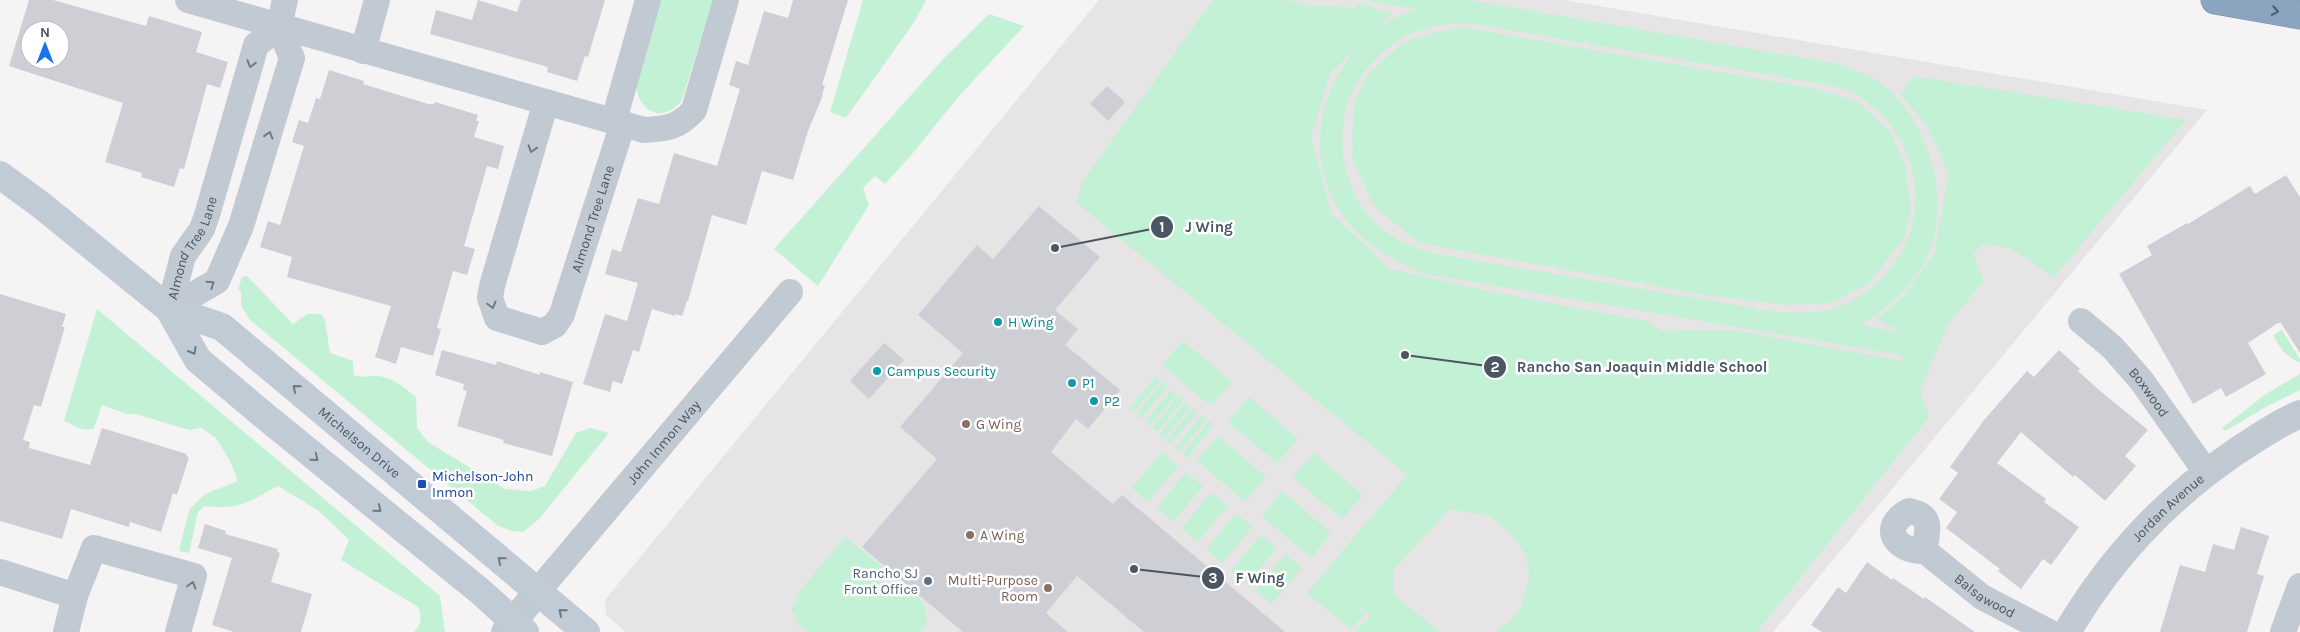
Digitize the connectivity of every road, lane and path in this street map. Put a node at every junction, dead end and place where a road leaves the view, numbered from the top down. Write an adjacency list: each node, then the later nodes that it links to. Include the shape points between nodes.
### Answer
1 (188, 0): 8 (street)
2 (285, 0): 8 (street)
3 (377, 0): 9 (street)
4 (648, 0): 11 (street, Almond Tree Lane)
5 (726, 0): 11 (street, via 694,110 682,122 658,130 644,130)
6 (2215, 0): 7 (highway, one-way to 7)
7 (2300, 15)
8 (279, 26): 9 (street); 14 (street, Almond Tree Lane, one-way to 14, via 256,45 207,215 202,229 183,256); 14 (street, Almond Tree Lane, one-way to 8, via 217,281 241,226 292,58)
9 (363, 51): 10 (street)
10 (546, 102): 11 (street); 11 (street, Almond Tree Lane, one-way to 11, via 490,298 497,318 542,332 555,325 562,314)
11 (618, 122)
12 (0, 175): 14 (main road, Michelson Drive)
13 (790, 292): 21 (street, John Inmon Way)
14 (169, 308): 21 (main road, Michelson Drive, one-way to 14, via 222,326); 23 (main road, Michelson Drive, one-way to 23, via 198,360 481,592)
15 (2082, 321): 17 (street, Boxwood, via 2112,346 2141,380)
16 (2298, 420): 17 (street, Jordan Avenue, via 2253,440)
17 (2206, 472): 28 (street, Jordan Avenue, via 2160,512 2116,559 2084,602)
18 (1925, 551): 27 (street, Balsawood, via 1982,597)
19 (0, 572): 22 (street)
20 (2300, 586): 29 (street)
21 (538, 591): 23 (street); 26 (main road, Michelson Drive, one-way to 21)
22 (75, 596): 24 (street); 25 (street, one-way to 22, via 194,576 94,548)
23 (514, 628)
24 (66, 632)
25 (178, 632)
26 (586, 632)
27 (2049, 632)
28 (2067, 632)
29 (2283, 632)

